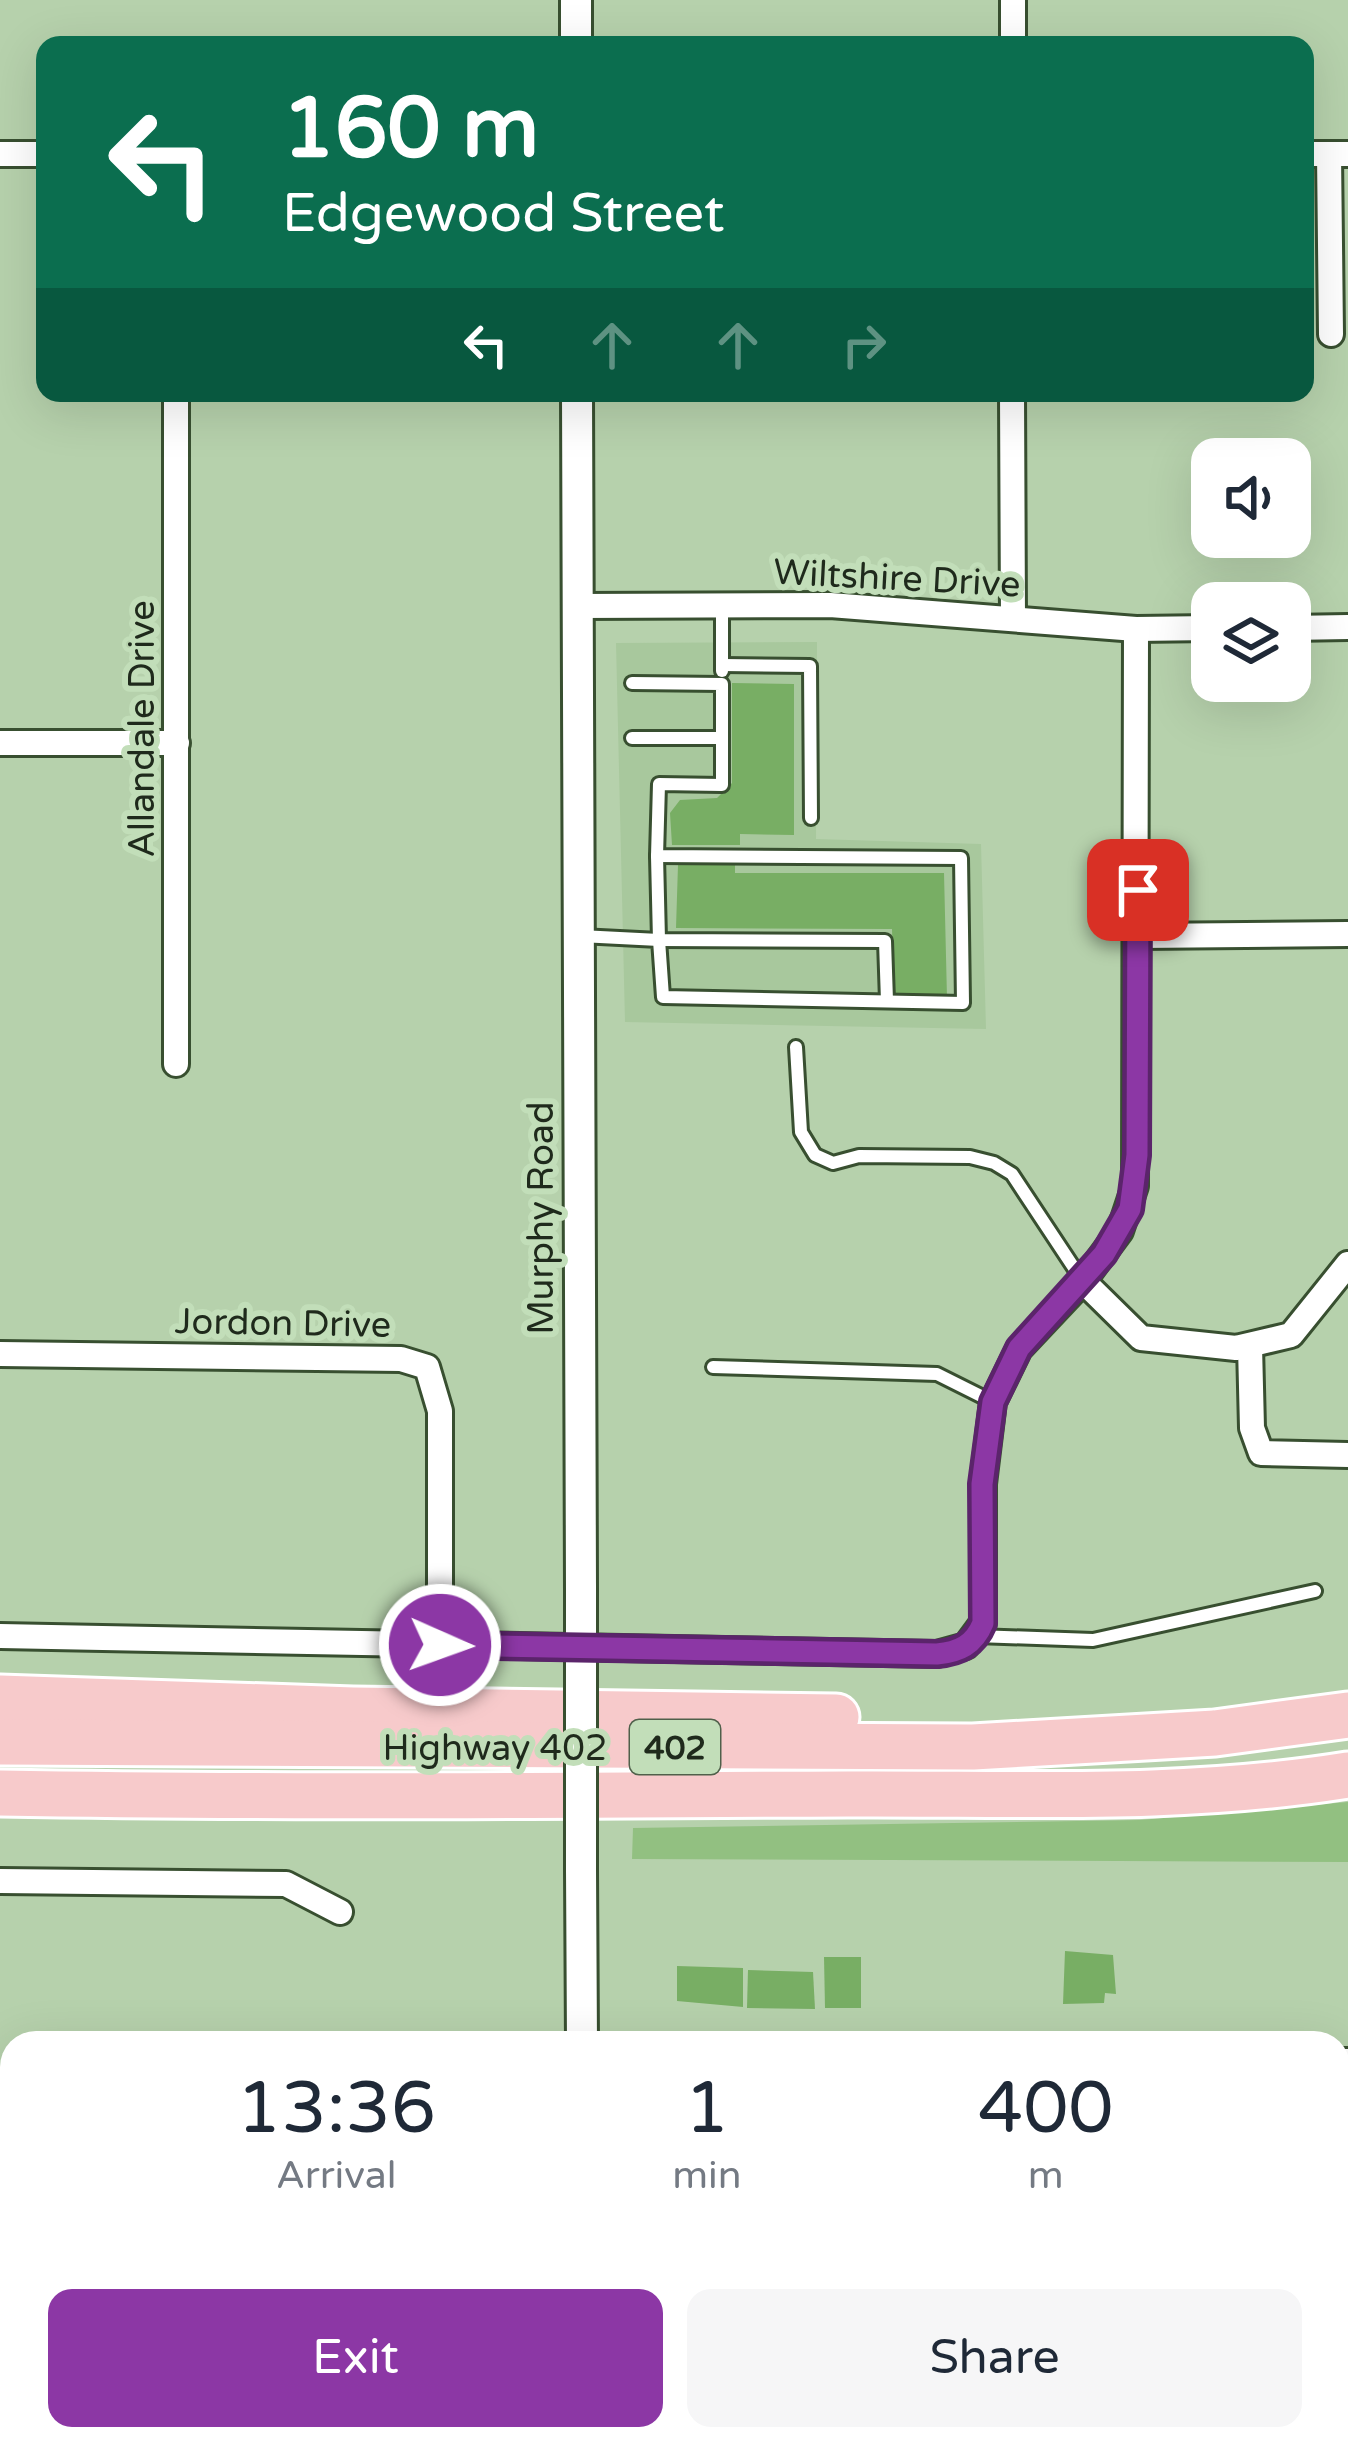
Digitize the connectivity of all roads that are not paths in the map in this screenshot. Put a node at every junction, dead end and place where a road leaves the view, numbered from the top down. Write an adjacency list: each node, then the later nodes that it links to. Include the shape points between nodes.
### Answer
1 (576, 0): 3 (street)
2 (1013, 0): 4 (street)
3 (576, 36)
4 (1012, 36)
5 (0, 154): 6 (street)
6 (36, 154)
7 (1327, 154): 8 (street)
8 (1331, 334)
9 (176, 402): 24 (street, Allandale Drive)
10 (577, 402): 13 (street, Murphy Road)
11 (1012, 402): 14 (street)
12 (722, 605): 13 (street, Wiltshire Drive); 14 (street, Wiltshire Drive); 19 (lane)
13 (578, 606): 29 (street, Murphy Road)
14 (1012, 619): 18 (street, Wiltshire Drive)
15 (1348, 627): 17 (street)
16 (1191, 628): 18 (street, Wiltshire Drive)
17 (1311, 628)
18 (1136, 629): 30 (street)
19 (722, 665): 21 (lane); 26 (lane, via 810,666)
20 (632, 682): 21 (lane)
21 (722, 684): 23 (lane)
22 (632, 738): 23 (lane)
23 (722, 738): 27 (lane, via 722,785 659,784)
24 (177, 742): 25 (street); 34 (street, Allandale Drive)
25 (0, 743)
26 (811, 818)
27 (657, 856): 31 (lane); 32 (lane, via 961,858 963,1003)
28 (1348, 934): 30 (street)
29 (579, 936): 31 (lane); 56 (street, Murphy Road, bridge)
30 (1139, 936): 36 (street, via 1135,1186 1120,1231)
31 (659, 940): 32 (lane, via 663,997); 32 (lane, via 885,941)
32 (887, 1001)
33 (796, 1047): 36 (lane, via 801,1132 815,1155 832,1163 882,1156 994,1163 1012,1174)
34 (176, 1064)
35 (1348, 1264): 37 (street, via 1291,1335)
36 (1083, 1281): 37 (street, via 1142,1338); 40 (street, via 1019,1348)
37 (1250, 1346): 41 (street, via 1252,1428 1261,1453)
38 (0, 1354): 45 (street, Jordon Drive, via 401,1359 427,1367 440,1411)
39 (713, 1367): 40 (lane, via 937,1375)
40 (993, 1402): 44 (street, via 982,1484 983,1623)
41 (1348, 1455)
42 (1315, 1592): 44 (lane, via 1094,1640)
43 (0, 1636): 45 (street)
44 (976, 1636): 45 (street, via 937,1654)
45 (440, 1645)
46 (1348, 1696): 47 (highway, via 1030,1719)
47 (0, 1698)
48 (1348, 1715): 49 (highway, Highway 402 / 402, via 1194,1735 973,1747)
49 (0, 1742)
50 (1348, 1775): 52 (highway, Highway 402 / 402, via 1252,1791 1035,1799)
51 (0, 1793): 52 (highway, Highway 402 / 402)
52 (392, 1800): 53 (highway)
53 (0, 1814)
54 (0, 1881): 55 (street, via 286,1883)
55 (340, 1912)
56 (582, 2031)

